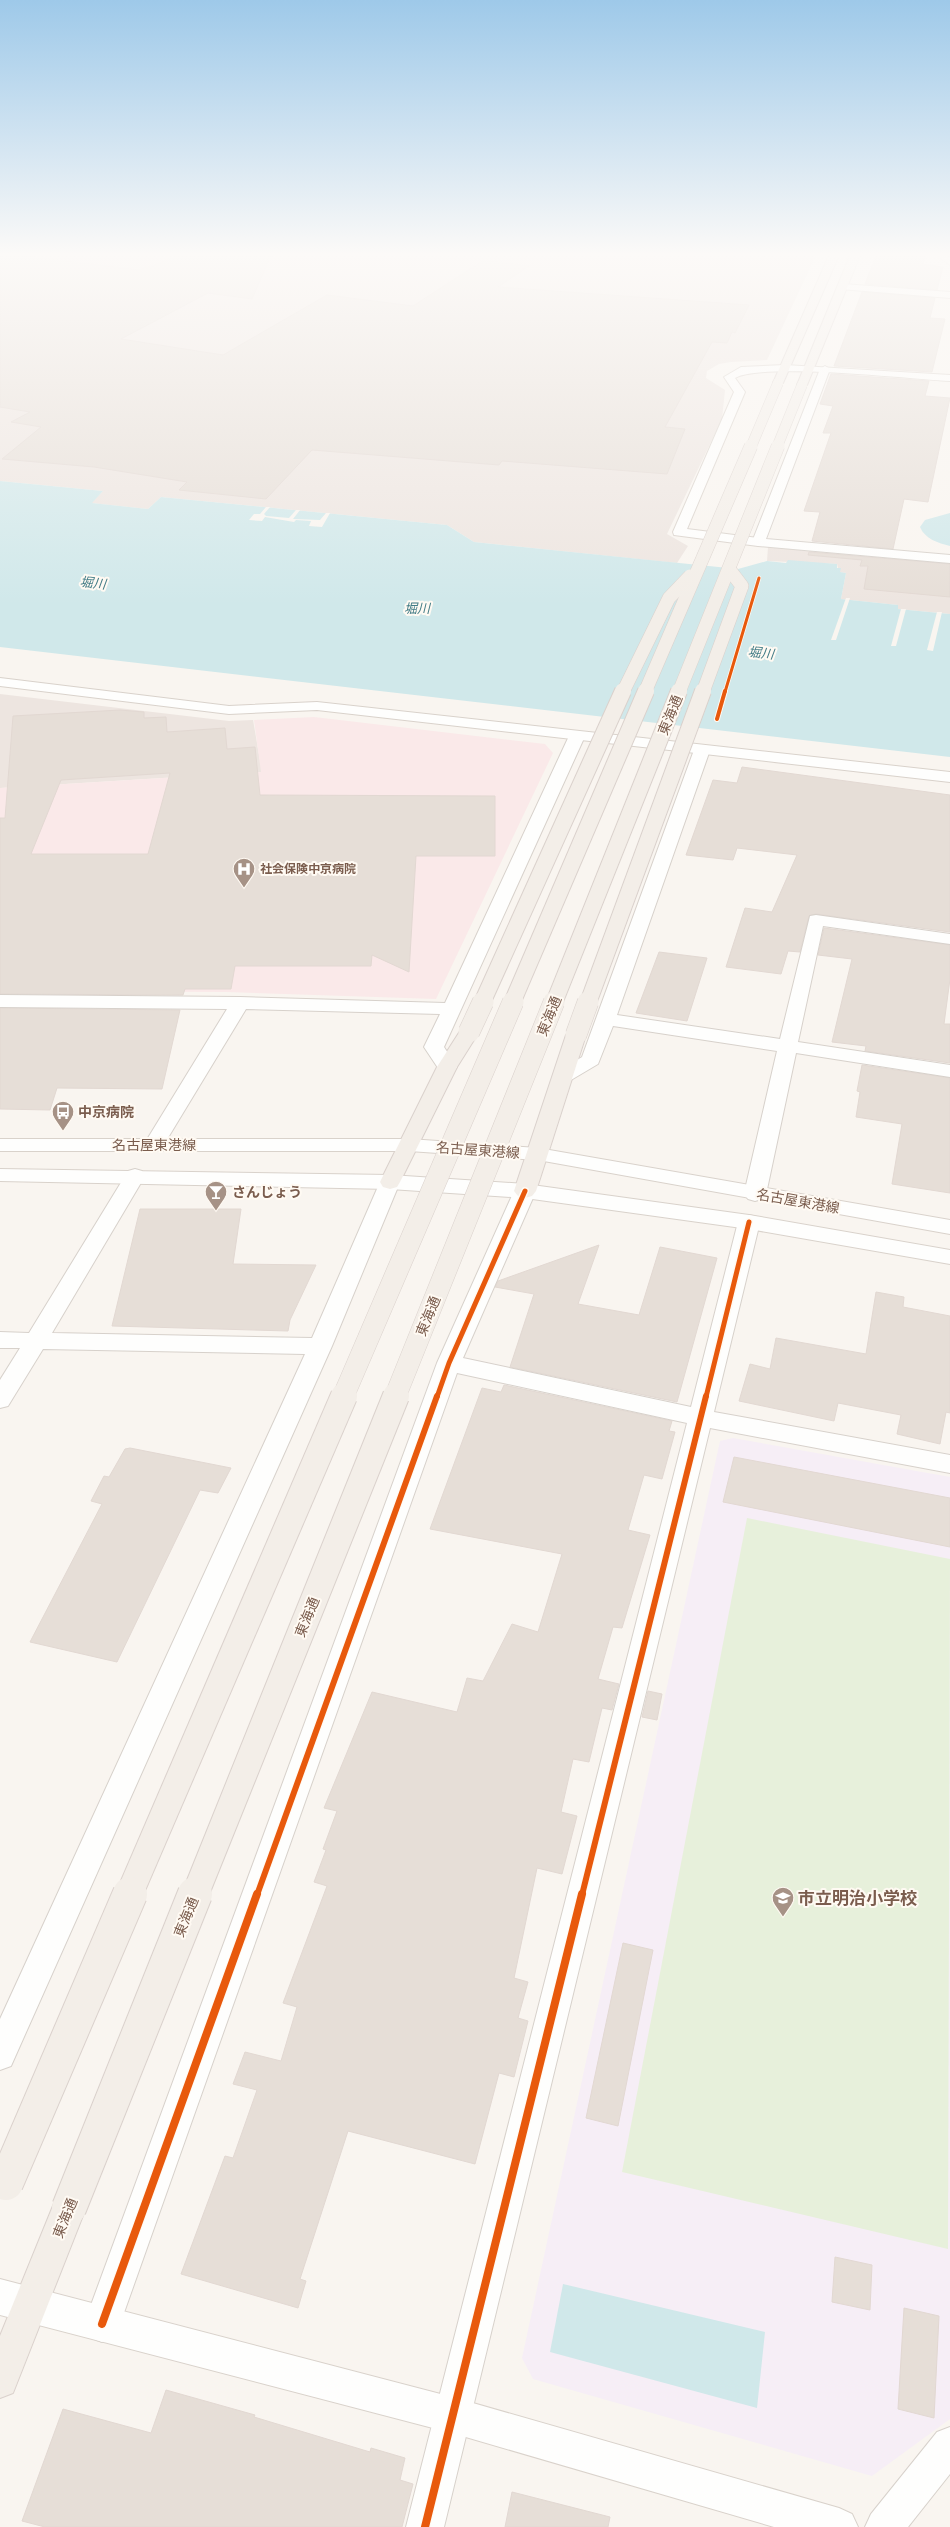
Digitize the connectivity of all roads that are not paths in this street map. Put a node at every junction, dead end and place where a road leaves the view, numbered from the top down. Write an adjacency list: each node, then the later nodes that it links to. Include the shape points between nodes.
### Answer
1 (739, 371): 11 (street, via 729,377 740,392 679,532)
2 (748, 371): 8 (street)
3 (783, 371): 8 (main road)
4 (807, 371): 9 (main road, 東海通)
5 (819, 371): 9 (street)
6 (824, 371): 11 (street)
7 (859, 371): 10 (street)
8 (781, 375): 9 (street); 13 (main road, bridge)
9 (805, 376): 14 (main road, 東海通, bridge)
10 (950, 376)
11 (758, 542): 12 (street)
12 (950, 559)
13 (700, 564): 25 (main road, bridge, via 669,598 640,654 470,1032); 48 (main road, bridge)
14 (729, 569): 27 (main road, bridge, via 742,586 576,1035); 49 (main road, 東海通, bridge, via 69,2208)
15 (0, 682): 16 (street, via 229,710 317,706)
16 (576, 736): 17 (street); 22 (street)
17 (702, 750): 18 (street); 23 (street)
18 (950, 777)
19 (950, 939): 24 (street, via 816,920)
20 (0, 1001): 21 (street)
21 (240, 1003): 22 (street); 30 (street)
22 (452, 1009): 25 (street, via 434,1047)
23 (607, 1019): 24 (street); 27 (street, via 591,1060)
24 (788, 1047): 26 (street); 36 (street)
25 (447, 1067): 29 (main road)
26 (950, 1071)
27 (564, 1076): 31 (main road)
28 (0, 1145): 30 (street, 名古屋東港線)
29 (409, 1145): 30 (street, 名古屋東港線); 31 (street, 名古屋東港線); 34 (main road)
30 (154, 1146)
31 (538, 1154): 35 (main road); 36 (street, 名古屋東港線)
32 (0, 1175): 33 (street, 名古屋東港線)
33 (135, 1176): 34 (street, 名古屋東港線); 41 (street)
34 (390, 1182): 35 (street, 名古屋東港線); 42 (street)
35 (525, 1192): 37 (street, 名古屋東港線); 43 (street)
36 (755, 1194): 38 (street, 名古屋東港線)
37 (749, 1222): 39 (street, 名古屋東港線); 45 (street)
38 (950, 1227)
39 (950, 1257)
40 (0, 1340): 41 (street)
41 (36, 1340): 42 (street); 44 (street)
42 (320, 1346): 47 (street)
43 (449, 1363): 45 (street); 50 (street)
44 (0, 1400)
45 (702, 1418): 46 (street); 52 (street)
46 (950, 1464)
47 (0, 2054)
48 (3, 2190)
49 (15, 2301): 50 (street); 51 (main road, 東海通)
50 (102, 2324): 52 (street)
51 (0, 2380)
52 (452, 2414): 54 (street); 55 (street)
53 (950, 2445): 56 (street)
54 (425, 2527)
55 (839, 2527)
56 (884, 2527)

